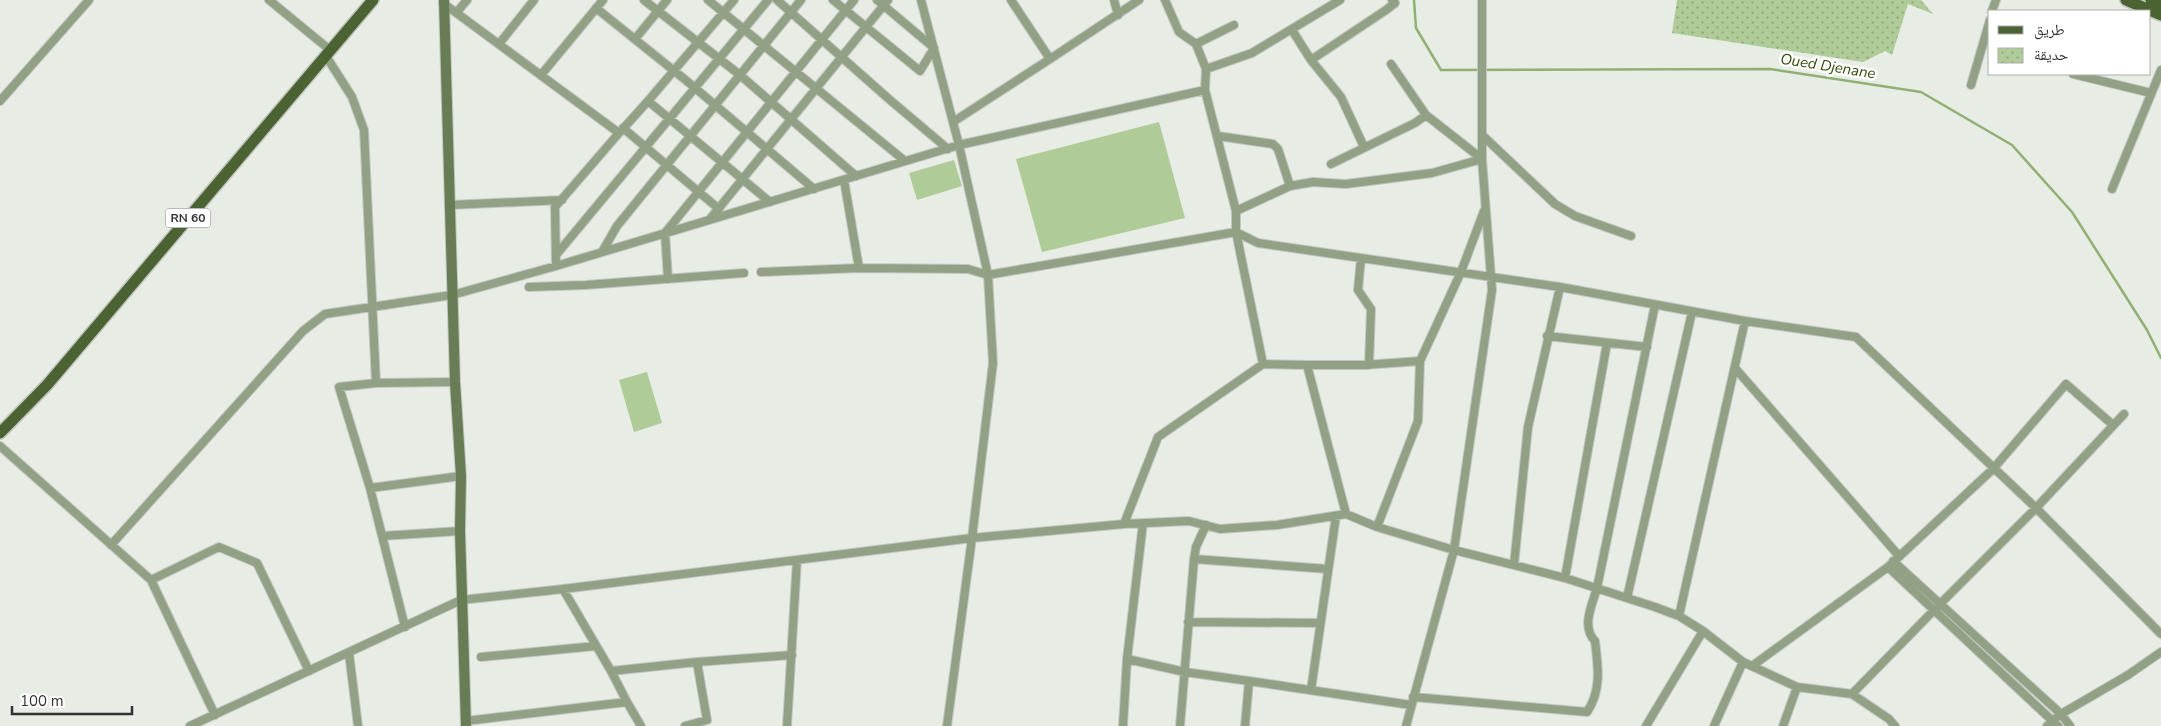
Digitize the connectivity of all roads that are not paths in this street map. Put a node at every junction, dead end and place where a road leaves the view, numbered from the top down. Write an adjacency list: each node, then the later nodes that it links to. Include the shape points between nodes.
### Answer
1 (89, 0): 68 (street)
2 (269, 0): 50 (street)
3 (374, 0): 50 (main road, RN 60)
4 (467, 0): 34 (street)
5 (534, 0): 46 (street)
6 (603, 0): 30 (street)
7 (644, 0): 31 (street)
8 (667, 0): 31 (street)
9 (708, 0): 35 (street)
10 (734, 0): 35 (street)
11 (768, 0): 40 (street)
12 (777, 0): 36 (street)
13 (801, 0): 36 (street)
14 (833, 0): 33 (street)
15 (854, 0): 33 (street)
16 (877, 0): 28 (street)
17 (921, 0): 49 (street)
18 (1011, 0): 53 (street)
19 (1114, 0): 37 (street)
20 (1139, 0): 37 (street)
21 (1165, 0): 47 (street, via 1179,32)
22 (1340, 0): 41 (street)
23 (1392, 0): 54 (street, via 1394,2 1386,10)
24 (1482, 0): 78 (street)
25 (2126, 0): 32 (main road)
26 (2151, 0): 29 (main road)
27 (444, 1): 34 (street); 100 (main road)
28 (886, 3): 39 (street); 49 (street)
29 (2161, 4)
30 (596, 8): 43 (street); 60 (street)
31 (658, 10): 43 (street); 45 (street)
32 (2149, 10)
33 (846, 11): 39 (street); 44 (street)
34 (456, 12): 46 (street)
35 (724, 12): 40 (street); 45 (street)
36 (791, 12): 44 (street); 48 (street)
37 (1118, 15): 53 (street)
38 (1234, 25): 47 (street)
39 (865, 27): 49 (street, via 920,71); 51 (street)
40 (743, 28): 48 (street); 52 (street)
41 (1292, 30): 54 (street); 56 (street, via 1252,53)
42 (1988, 36): 63 (street)
43 (634, 39): 57 (street)
44 (822, 40): 51 (street); 59 (street)
45 (698, 42): 52 (street); 57 (street)
46 (499, 44): 60 (street)
47 (1196, 44): 56 (street)
48 (764, 46): 59 (street); 61 (street)
49 (934, 48): 75 (street)
50 (328, 53): 123 (street, via 352,97 364,130); 138 (main road, RN 60, via 47,385)
51 (842, 56): 65 (street); 85 (street)
52 (718, 58): 61 (street); 64 (street)
53 (1050, 59): 75 (street)
54 (1311, 60): 83 (street, via 1341,97)
55 (1391, 64): 72 (street)
56 (1206, 68): 66 (street)
57 (674, 70): 64 (street); 69 (street)
58 (2161, 70): 67 (street)
59 (796, 72): 65 (street); 70 (street)
60 (540, 75): 76 (street)
61 (740, 75): 70 (street); 71 (street)
62 (2077, 75): 67 (street)
63 (1971, 86)
64 (694, 87): 71 (street); 73 (street)
65 (815, 88): 74 (street); 87 (street)
66 (1205, 90): 79 (street); 81 (street)
67 (2151, 93): 96 (street)
68 (0, 101)
69 (648, 101): 73 (street); 76 (street)
70 (771, 102): 74 (street); 77 (street)
71 (717, 106): 77 (street); 80 (street)
72 (1426, 115): 83 (street, via 1416,123); 86 (street)
73 (669, 118): 80 (street); 82 (street)
74 (790, 119): 84 (street); 91 (street)
75 (953, 122): 81 (street)
76 (621, 131): 82 (street); 98 (street)
77 (747, 132): 84 (street); 88 (street)
78 (1482, 135): 86 (street); 107 (street, via 1555,204 1575,216)
79 (1218, 136): 94 (street, via 1273,144 1278,149); 103 (street)
80 (692, 137): 88 (street); 90 (street)
81 (959, 145): 85 (street); 116 (street)
82 (645, 147): 90 (street); 109 (street)
83 (1364, 147): 89 (street)
84 (767, 148): 92 (street); 95 (street)
85 (948, 149): 87 (street)
86 (1482, 160): 94 (street, via 1432,174 1346,184 1313,182); 101 (street)
87 (905, 161): 91 (street)
88 (722, 162): 92 (street); 97 (street)
89 (1331, 164)
90 (667, 166): 97 (street); 108 (street, via 618,226)
91 (856, 176): 93 (street)
92 (742, 179): 99 (street); 102 (street)
93 (844, 180): 95 (street); 112 (street)
94 (1290, 186): 103 (street)
95 (814, 189): 99 (street)
96 (2112, 189)
97 (697, 191): 102 (street); 106 (street)
98 (562, 200): 100 (street); 109 (street, via 555,207)
99 (770, 202): 104 (street)
100 (450, 204): 121 (main road)
101 (1486, 207): 115 (street); 117 (street)
102 (719, 208): 104 (street)
103 (1236, 211): 105 (street)
104 (709, 220): 106 (street)
105 (1236, 232): 110 (street, via 1258,243); 116 (street); 130 (street)
106 (665, 234): 108 (street); 118 (street)
107 (1632, 236)
108 (602, 252): 111 (street)
109 (556, 255): 111 (street)
110 (1361, 258): 115 (street); 131 (street, via 1358,290 1371,309)
111 (556, 266): 121 (street)
112 (859, 268): 114 (street); 116 (street, via 968,269)
113 (744, 272): 118 (street)
114 (761, 272)
115 (1461, 272): 117 (street); 129 (street)
116 (988, 275): 152 (street, via 993,363)
117 (1491, 277): 120 (street); 154 (street, via 1492,290)
118 (668, 279): 119 (street)
119 (529, 286)
120 (1560, 286): 122 (street); 126 (street)
121 (452, 294): 123 (street); 134 (main road)
122 (1655, 305): 124 (street); 128 (street)
123 (374, 308): 135 (street); 153 (street, via 325,314 302,332)
124 (1692, 312): 125 (street); 164 (street)
125 (1745, 321): 133 (street); 140 (street, via 1856,336)
126 (1547, 336): 127 (street); 158 (street, via 1528,427)
127 (1607, 343): 128 (street); 160 (street)
128 (1647, 347): 162 (street)
129 (1420, 361): 131 (street); 149 (street, via 1418,421)
130 (1263, 364): 132 (street); 147 (street, via 1158,437)
131 (1369, 364): 132 (street)
132 (1308, 365): 144 (street)
133 (1735, 368): 157 (street); 167 (street)
134 (455, 382): 135 (street); 141 (main road)
135 (376, 383): 142 (street, via 339,387)
136 (2124, 414): 137 (street)
137 (2114, 425): 140 (street, via 2066,384); 143 (street)
138 (0, 433)
139 (0, 446): 153 (street)
140 (1993, 469): 143 (street); 157 (street)
141 (461, 476): 142 (street); 150 (main road)
142 (370, 488): 151 (street)
143 (2036, 508): 166 (street); 172 (street)
144 (1346, 514): 145 (street); 149 (street)
145 (1336, 516): 148 (street, via 1277,526 1220,529); 159 (street)
146 (1142, 523): 147 (street); 148 (street, via 1189,521); 178 (street)
147 (1124, 524): 152 (street)
148 (1206, 525): 155 (street)
149 (1377, 528): 154 (street)
150 (460, 531): 151 (street); 165 (main road)
151 (382, 536): 170 (street)
152 (972, 538): 156 (street); 200 (street)
153 (111, 545): 161 (street)
154 (1454, 550): 158 (street); 189 (street)
155 (1194, 559): 159 (street); 168 (street)
156 (797, 560): 163 (street); 176 (street)
157 (1893, 561): 166 (street); 181 (street)
158 (1514, 565): 160 (street)
159 (1328, 569): 169 (street)
160 (1565, 578): 162 (street)
161 (151, 580): 182 (street, via 219,547 257,563); 192 (street)
162 (1597, 588): 164 (street); 189 (street, via 1588,623 1598,654 1598,687 1587,712)
163 (562, 589): 165 (street); 173 (street)
164 (1627, 598): 167 (street)
165 (461, 600): 170 (street); 193 (main road)
166 (1937, 607): 188 (street); 191 (street); 194 (street)
167 (1679, 616): 171 (street)
168 (1188, 622): 169 (street); 184 (street)
169 (1320, 623): 187 (street)
170 (405, 627): 175 (street)
171 (1703, 631): 180 (street); 205 (street)
172 (2161, 634)
173 (596, 646): 177 (street); 183 (street)
174 (2161, 652): 191 (street)
175 (349, 653): 182 (street); 196 (street)
176 (792, 655): 179 (street); 199 (street)
177 (481, 657)
178 (1127, 659): 184 (street); 201 (street)
179 (697, 662): 183 (street); 198 (street, via 707,720)
180 (1744, 662): 181 (street); 206 (street)
181 (1752, 666): 186 (street)
182 (309, 671): 192 (street)
183 (611, 671): 190 (street)
184 (1185, 672): 185 (street); 202 (street)
185 (1249, 681): 187 (street); 203 (street)
186 (1797, 687): 188 (street); 207 (street)
187 (1311, 690): 189 (street)
188 (1852, 694): 208 (street)
189 (1412, 701): 204 (street)
190 (627, 702): 193 (street); 197 (street)
191 (2061, 714): 194 (street); 209 (street)
192 (215, 715): 195 (street)
193 (466, 724)
194 (2052, 724)
195 (190, 726)
196 (358, 726)
197 (641, 726)
198 (685, 726)
199 (787, 726)
200 (947, 726)
201 (1123, 726)
202 (1180, 726)
203 (1245, 726)
204 (1406, 726)
205 (1646, 726)
206 (1714, 726)
207 (1783, 726)
208 (1895, 726)
209 (2070, 726)

